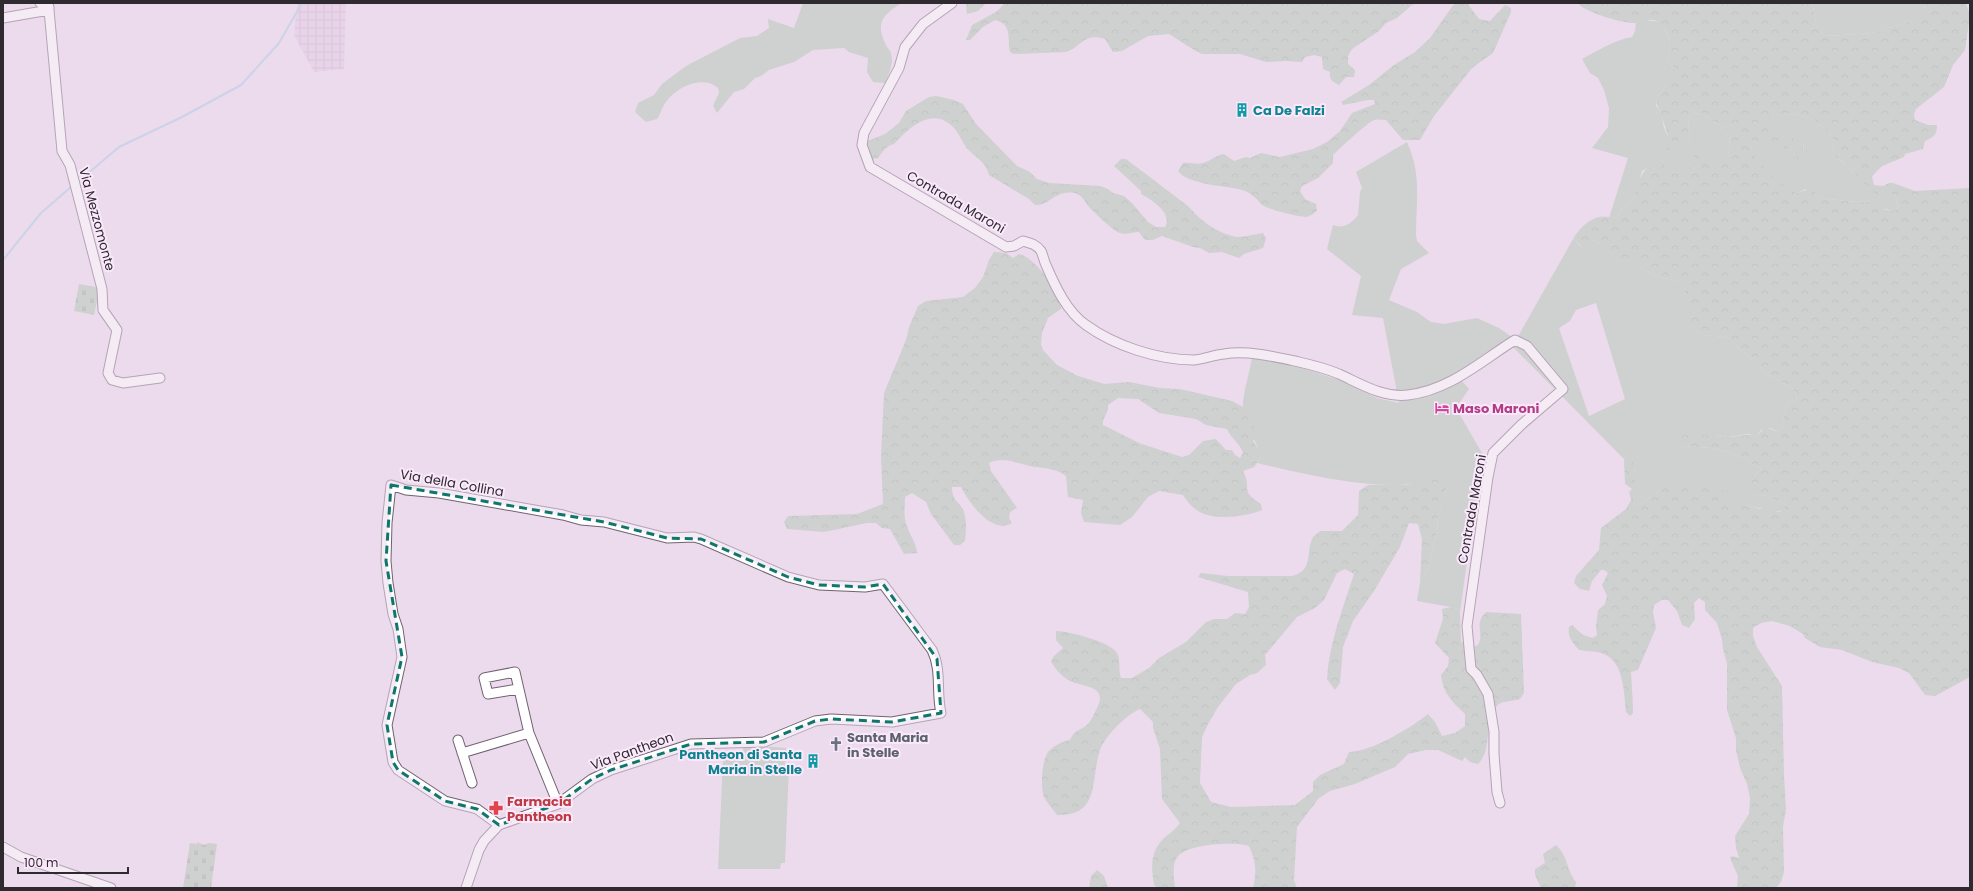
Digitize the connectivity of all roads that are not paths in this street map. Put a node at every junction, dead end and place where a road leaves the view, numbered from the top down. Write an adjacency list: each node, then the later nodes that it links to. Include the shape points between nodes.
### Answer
1 (40, 3): 3 (street, via 49,7)
2 (952, 3): 12 (street, Contrada Maroni, via 923,24 905,47 899,68 864,133 862,146 867,161 870,167 1006,247 1023,241 1033,243 1041,252 1045,265 1067,306 1085,324 1106,338 1176,359 1206,359 1242,353 1283,359 1338,374 1389,395 1408,395 1443,386 1515,340 1527,346 1563,389 1521,424 1493,453 1488,477 1467,626 1471,669 1488,694)
3 (49, 10): 4 (street); 5 (street, Via Mezzomonte, via 62,152 70,165 102,289 103,310 116,330 108,373 112,380 123,383)
4 (3, 18)
5 (160, 378)
6 (709, 542): 13 (street, Via Pantheon, via 788,577 819,585 865,587 883,584 937,659 938,702 941,714 892,722 831,719 815,721 764,742 692,744 611,770 592,779); 14 (street, Via della Collina, via 694,537 667,538 604,522 581,520 439,493 406,490 391,485 386,560 402,656 387,725 393,762 408,778 445,801 476,809)
7 (518, 689): 8 (street)
8 (529, 733): 10 (street); 13 (street)
9 (458, 740): 10 (street)
10 (462, 753): 11 (street)
11 (472, 783)
12 (1500, 803)
13 (558, 804): 14 (street, Via Pantheon)
14 (499, 825): 17 (street, Via Pantheon, via 479,850)
15 (3, 847): 16 (street, via 21,857)
16 (111, 888)
17 (466, 888)

